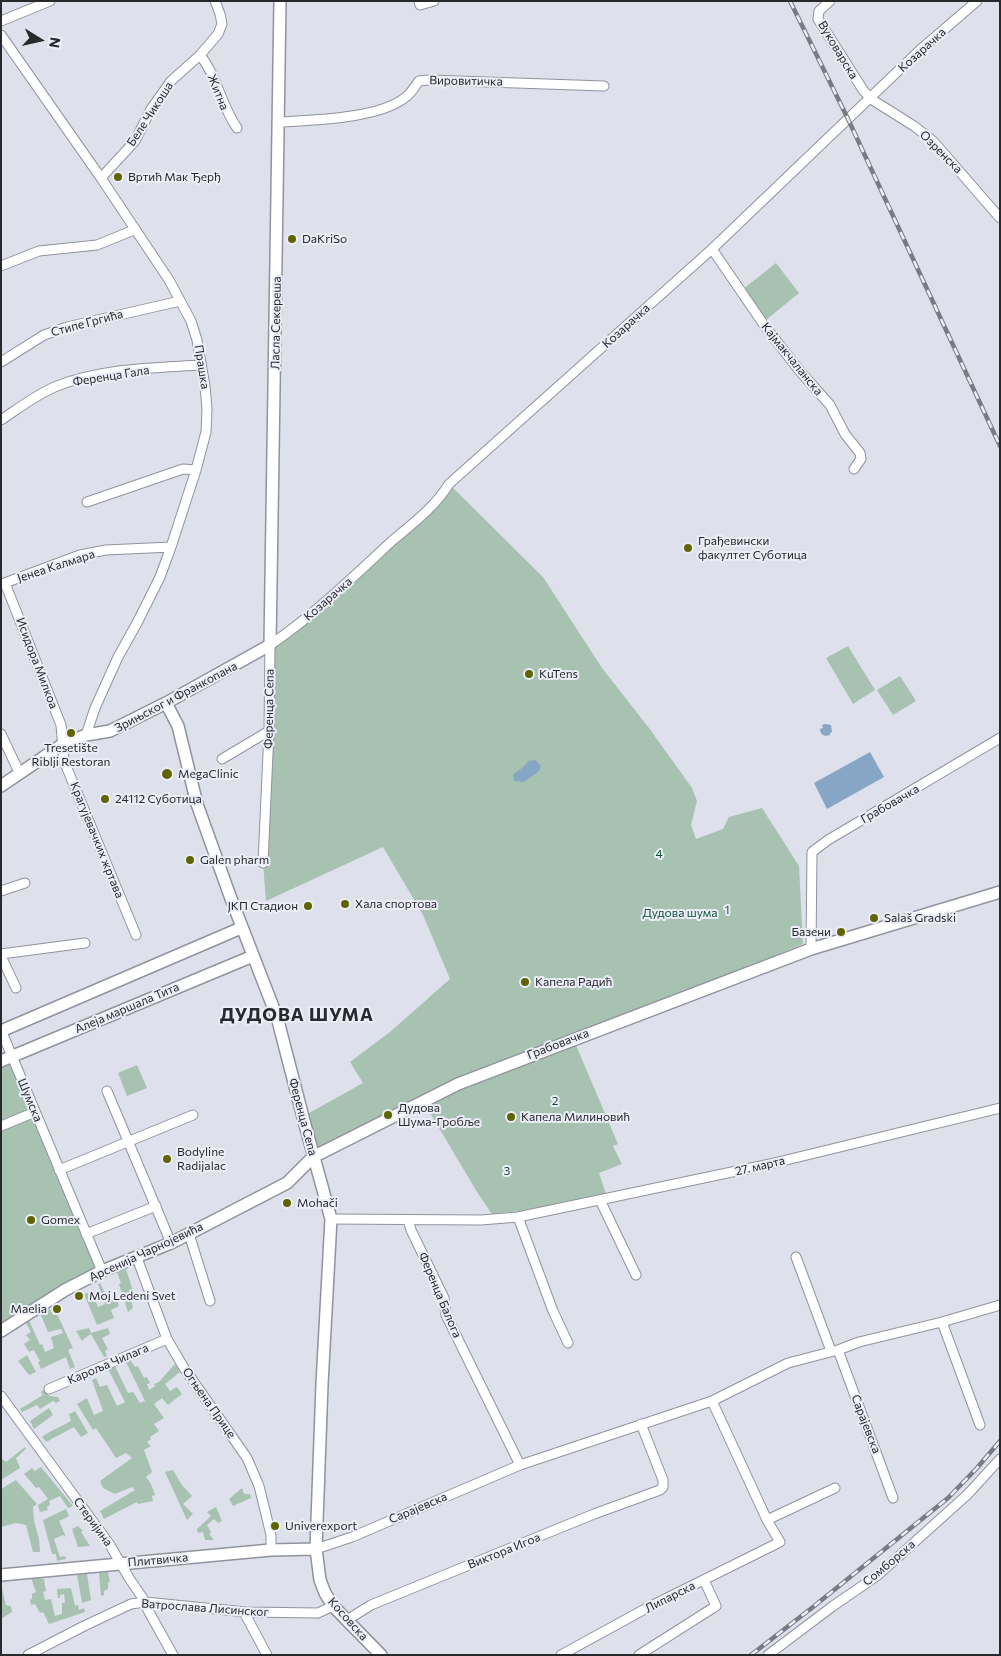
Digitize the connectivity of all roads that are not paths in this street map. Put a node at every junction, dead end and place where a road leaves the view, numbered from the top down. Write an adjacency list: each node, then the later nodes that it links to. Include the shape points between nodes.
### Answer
1 (50, 1): 8 (street)
2 (215, 1): 10 (street, Беле Чикоша, via 222,24 218,34)
3 (280, 1): 13 (street, Ласла Секереша)
4 (419, 1): 5 (street, via 420,5)
5 (434, 1)
6 (830, 1): 12 (street, Вуковарска, via 819,11 818,19)
7 (977, 1): 12 (street, Козарачка, via 920,50)
8 (1, 21)
9 (1, 35): 15 (street, Прашка)
10 (200, 55): 14 (street, Житна); 15 (street, Беле Чикоша, via 171,81 151,109 135,141)
11 (604, 86): 13 (street, Вировитичка, via 419,81 408,96 381,108 327,119)
12 (871, 99): 16 (street, Озренска, via 933,141); 18 (street, Козарачка)
13 (279, 122): 29 (street, Ласла Секереша)
14 (237, 128)
15 (101, 178): 17 (street, Прашка)
16 (1000, 218)
17 (134, 230): 19 (street, via 97,245 39,251); 20 (street, Прашка)
18 (712, 249): 24 (street, Кајмакчаланска, via 764,324 830,405 845,434 860,453 861,459); 29 (street, Козарачка, via 448,484 435,503 357,573)
19 (1, 266)
20 (180, 301): 21 (street, Стипе Гргића, via 67,327 44,335); 22 (street, Прашка, via 191,321)
21 (1, 362)
22 (201, 365): 23 (street, Ференца Гала, via 141,369 79,379 56,386); 25 (street, Прашка, via 207,408 206,432)
23 (1, 420)
24 (854, 469)
25 (196, 470): 26 (street, via 183,469); 27 (street, Прашка)
26 (87, 502)
27 (171, 547): 28 (street, Јенеа Калмара, via 106,550 80,555); 33 (street, Прашка, via 160,577 99,699)
28 (3, 584): 35 (street, Исидора Милкоа, via 61,724)
29 (270, 645): 30 (street, Зрињског и Франкопана); 31 (street, Ференца Сепа)
30 (166, 703): 33 (street, Зрињског и Франкопана, via 110,731); 43 (street, Ференца Сепа, via 178,726 197,804)
31 (268, 731): 36 (street); 39 (street, Ференца Сепа)
32 (1, 734): 37 (street)
33 (86, 735): 35 (street, Зрињског и Франкопана)
34 (1000, 738): 46 (street, Грабовачка, via 812,852)
35 (63, 744): 37 (street, Зрињског и Франкопана); 44 (street, Крагујевачких жртава, via 64,761)
36 (222, 760)
37 (20, 774): 38 (street, Зрињског и Франкопана)
38 (1, 786)
39 (262, 863)
40 (25, 883): 41 (street)
41 (1, 891)
42 (1000, 892): 46 (street, Грабовачка)
43 (241, 928): 48 (street, Ференца Сепа); 50 (street)
44 (136, 935)
45 (85, 943): 47 (street)
46 (811, 949): 58 (street, Грабовачка, via 458,1084)
47 (1, 955): 49 (street)
48 (253, 956): 51 (street, Алеја маршала Тита); 58 (street, Ференца Сепа, via 277,1016)
49 (16, 988)
50 (1, 1030): 51 (street, Шумска)
51 (6, 1059): 54 (street, Шумска)
52 (107, 1091): 57 (street)
53 (1000, 1108): 60 (street, 27. марта, via 770,1164)
54 (35, 1112): 56 (street); 59 (street, Шумска)
55 (193, 1115): 57 (street)
56 (1, 1126)
57 (128, 1142): 59 (street); 61 (street)
58 (313, 1156): 63 (street, Ференца Сепа); 66 (street, Арсенија Чарнојевића, via 287,1183)
59 (59, 1170): 65 (street, Шумска)
60 (600, 1200): 62 (street, 27. марта); 71 (street)
61 (156, 1206): 65 (street); 67 (street)
62 (518, 1217): 64 (street, 27. марта); 77 (street)
63 (331, 1219): 64 (street, 27. марта); 89 (street, Ференца Сепа)
64 (408, 1220): 85 (street, Ференца Балога, via 444,1298 446,1315)
65 (86, 1234): 70 (street, Шумска)
66 (189, 1234): 67 (street, Арсенија Чарнојевића); 72 (street)
67 (171, 1243): 69 (street, Арсенија Чарнојевића)
68 (796, 1257): 78 (street, Сарајевска)
69 (137, 1258): 70 (street, Арсенија Чарнојевића); 76 (street, Огњена Прице)
70 (102, 1271): 75 (street, Арсенија Чарнојевића, via 65,1290)
71 (636, 1275)
72 (210, 1301)
73 (1000, 1305): 74 (street, Сарајевска)
74 (942, 1322): 78 (street, Сарајевска); 83 (street)
75 (1, 1331)
76 (168, 1338): 79 (street, Кароља Чилага); 90 (street, Огњена Прице, via 184,1368 247,1458 259,1486 271,1535)
77 (568, 1343)
78 (835, 1351): 81 (street, Сарајевска, via 788,1363); 87 (street, Сарајевска)
79 (50, 1389)
80 (1, 1396): 91 (street, Стеријина)
81 (712, 1401): 82 (street, Сарајевска); 88 (street)
82 (641, 1424): 85 (street, Сарајевска); 97 (street, Виктора Игоа, via 663,1480 663,1488 372,1605)
83 (980, 1425)
84 (1000, 1459): 104 (street, Сомборска, via 968,1494 878,1575)
85 (520, 1465): 89 (street, Сарајевска, via 352,1537)
86 (835, 1488): 88 (street)
87 (893, 1498)
88 (767, 1520): 93 (street, Липарска, via 780,1542)
89 (316, 1549): 90 (street, Плитвичка); 95 (street, Косовска, via 320,1580)
90 (271, 1550): 91 (street, Плитвичка)
91 (120, 1563): 92 (street, Плитвичка); 94 (street, Стеријина)
92 (1, 1575)
93 (704, 1580): 102 (street, Липарска); 103 (street, via 716,1606)
94 (144, 1602): 96 (street, Ватрослава Лисинског); 98 (street, Ватрослава Лисинског, via 131,1604); 99 (street, Стеријина)
95 (333, 1606): 96 (street, Ватрослава Лисинског, via 318,1613); 97 (street, Косовска)
96 (246, 1612): 100 (street)
97 (347, 1620): 101 (street, Косовска)
98 (28, 1655)
99 (173, 1655)
100 (267, 1655)
101 (381, 1655)
102 (561, 1655)
103 (639, 1655)
104 (768, 1655)

